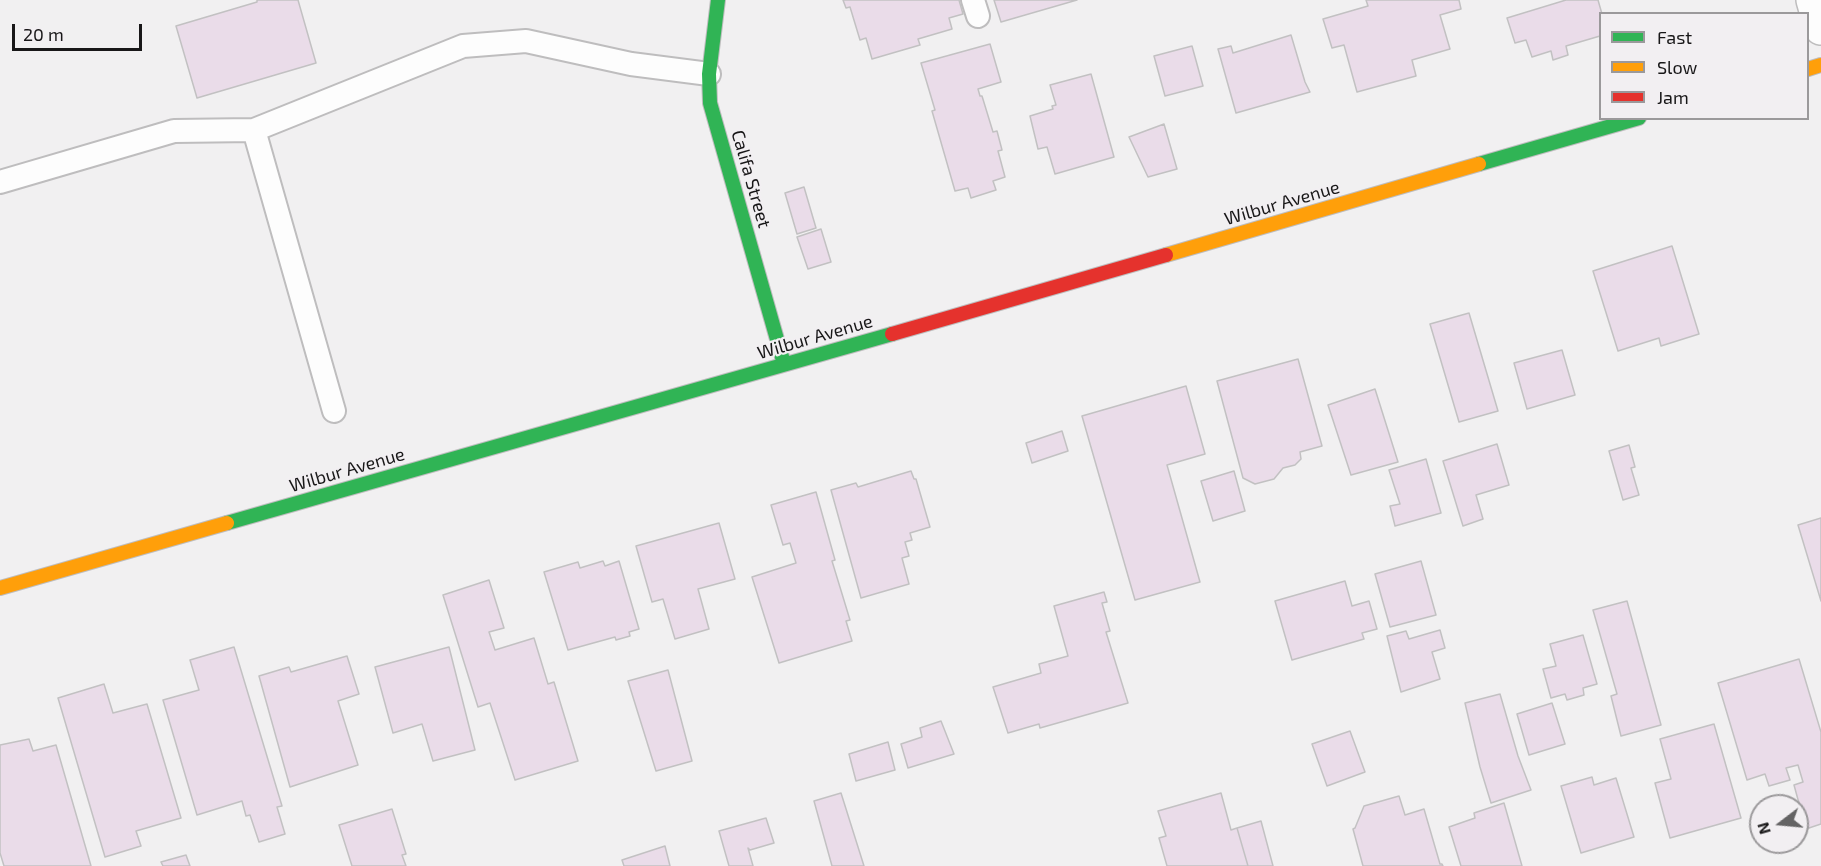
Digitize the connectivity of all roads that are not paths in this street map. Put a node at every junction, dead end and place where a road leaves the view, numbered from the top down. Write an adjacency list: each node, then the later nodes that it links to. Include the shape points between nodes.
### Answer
1 (718, 0): 4 (main road, Califa Street)
2 (1813, 0): 3 (street)
3 (1821, 28)
4 (709, 74): 6 (lane, via 631,64 526,41 463,46); 8 (main road, Califa Street, via 710,103)
5 (1632, 120): 8 (main road, Wilbur Avenue)
6 (254, 130): 7 (lane, via 174,131); 9 (lane)
7 (0, 182)
8 (784, 364): 10 (main road, Wilbur Avenue)
9 (334, 411)
10 (0, 588)

